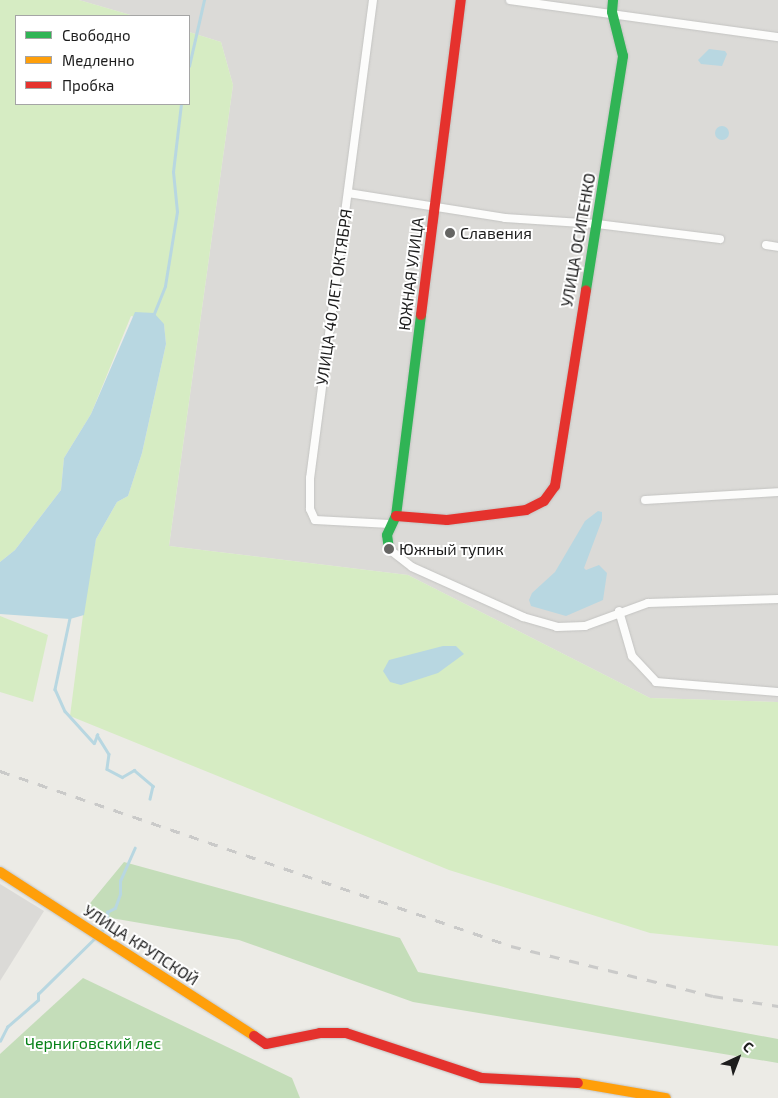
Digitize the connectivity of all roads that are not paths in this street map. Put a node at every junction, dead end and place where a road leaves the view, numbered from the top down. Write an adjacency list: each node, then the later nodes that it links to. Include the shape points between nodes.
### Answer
1 (373, 0): 7 (street, УЛИЦА 40 ЛЕТ ОКТЯБРЯ)
2 (460, 0): 8 (street, ЮЖНАЯ УЛИЦА)
3 (510, 0): 5 (street)
4 (613, 0): 5 (street, УЛИЦА ОСИПЕНКО)
5 (612, 12): 6 (street); 9 (street, УЛИЦА ОСИПЕНКО, via 623,56)
6 (778, 37)
7 (348, 193): 8 (street); 15 (street, УЛИЦА 40 ЛЕТ ОКТЯБРЯ, via 310,478 310,509 314,520)
8 (434, 209): 9 (street); 15 (street, ЮЖНАЯ УЛИЦА)
9 (597, 224): 10 (street); 15 (street, УЛИЦА ОСИПЕНКО, via 555,486 544,501 526,510 447,520)
10 (720, 238)
11 (766, 246): 12 (street)
12 (778, 247)
13 (778, 492): 14 (street)
14 (646, 500)
15 (393, 520): 16 (street, ЮЖНАЯ УЛИЦА, via 387,535)
16 (389, 549): 18 (street, via 412,567 523,617 557,627 585,626)
17 (778, 599): 18 (street, via 648,603)
18 (619, 611): 19 (street, via 632,656 656,682)
19 (778, 692)
20 (0, 872): 21 (street, УЛИЦА КРУПСКОЙ, via 266,1044 320,1033 346,1033 482,1078 532,1083 592,1083)
21 (666, 1098)

